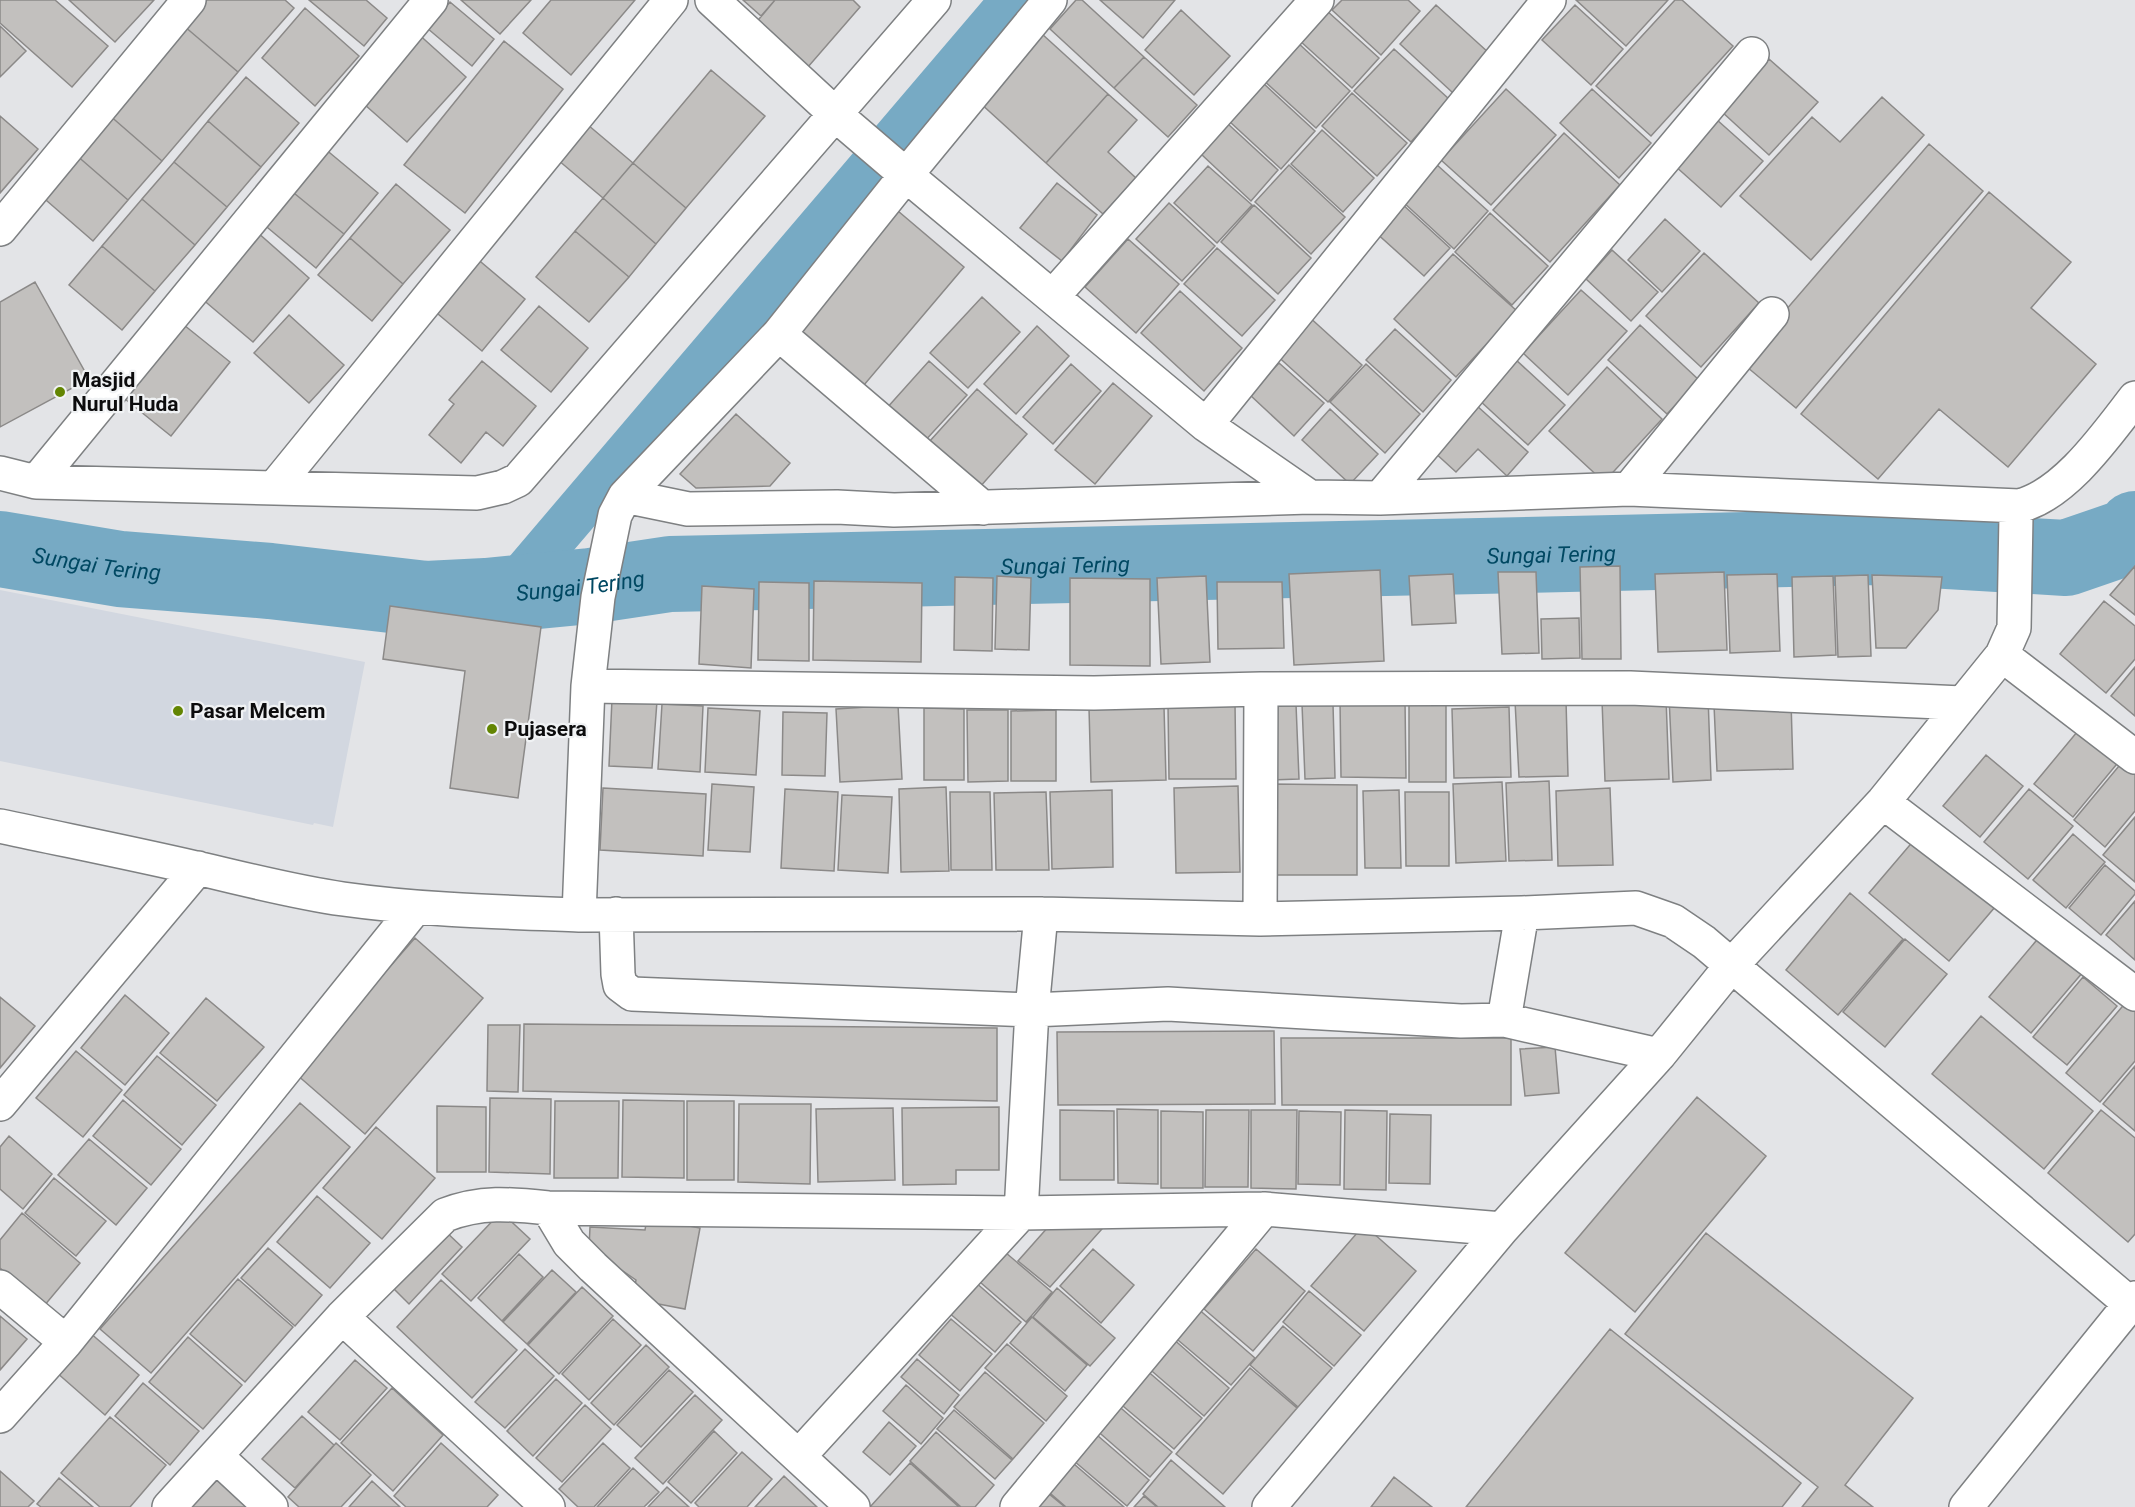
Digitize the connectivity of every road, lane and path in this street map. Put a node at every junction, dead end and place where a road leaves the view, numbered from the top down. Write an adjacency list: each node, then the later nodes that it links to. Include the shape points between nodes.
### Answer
1 (189, 0): 12 (street)
2 (431, 0): 19 (street)
3 (671, 0): 20 (street)
4 (712, 0): 10 (street)
5 (934, 0): 10 (street)
6 (1050, 0): 11 (street)
7 (1317, 0): 13 (street)
8 (1549, 0): 17 (street)
9 (1752, 54): 23 (street)
10 (840, 118): 11 (street); 20 (street, via 518,480 503,488 477,493)
11 (902, 172): 13 (street); 15 (street)
12 (0, 229)
13 (1053, 296): 17 (street)
14 (1772, 314): 21 (street)
15 (779, 334): 24 (street); 25 (street)
16 (2135, 398): 26 (street, via 2071,475)
17 (1206, 425): 22 (street)
18 (0, 473): 19 (street)
19 (36, 482): 20 (street)
20 (274, 488)
21 (1629, 489): 23 (street); 26 (street)
22 (1310, 497): 23 (street); 25 (street)
23 (1380, 498)
24 (620, 506): 25 (street); 28 (street, via 598,597)
25 (983, 508)
26 (2018, 510): 27 (street)
27 (2008, 642): 30 (street); 31 (street)
28 (588, 686): 29 (street, via 1094,693); 39 (street)
29 (1261, 689): 30 (street, via 1630,688); 40 (street)
30 (1962, 703): 32 (street)
31 (2135, 757)
32 (1883, 802): 41 (street); 42 (street)
33 (0, 826): 34 (street)
34 (198, 868): 35 (street, via 275,888); 46 (street)
35 (416, 907): 39 (street); 54 (street)
36 (1522, 913): 40 (street); 41 (street, via 1636,908 1681,926); 44 (street)
37 (616, 914): 38 (street); 39 (street); 43 (street, via 620,985 632,994)
38 (1041, 914): 40 (street); 43 (street)
39 (579, 915)
40 (1260, 919)
41 (1731, 966): 45 (street); 52 (street)
42 (2135, 994)
43 (1032, 1010): 44 (street, via 1168,1004 1417,1019); 49 (street)
44 (1504, 1020): 45 (street)
45 (1659, 1055): 50 (street)
46 (0, 1104)
47 (548, 1208): 49 (street); 53 (street, via 482,1205 445,1215); 57 (street, via 569,1243 593,1267)
48 (1264, 1209): 49 (street); 50 (street); 62 (street)
49 (1021, 1213): 57 (street)
50 (1502, 1229): 63 (street)
51 (0, 1287): 54 (street)
52 (2133, 1303): 64 (street)
53 (342, 1317): 56 (street); 60 (street)
54 (66, 1342): 55 (street)
55 (0, 1416)
56 (216, 1456): 58 (street); 59 (street)
57 (799, 1456): 61 (street)
58 (169, 1507)
59 (271, 1507)
60 (548, 1507)
61 (854, 1507)
62 (1017, 1507)
63 (1269, 1507)
64 (1966, 1507)

